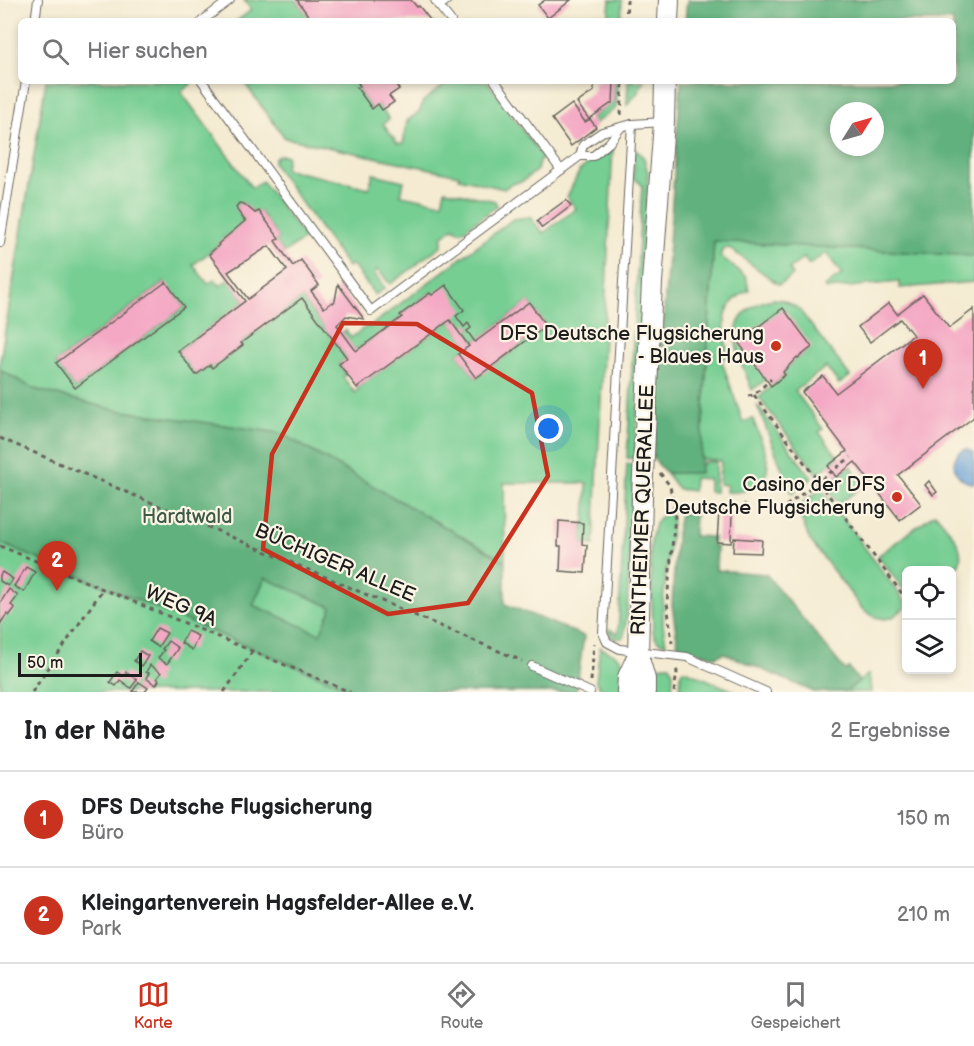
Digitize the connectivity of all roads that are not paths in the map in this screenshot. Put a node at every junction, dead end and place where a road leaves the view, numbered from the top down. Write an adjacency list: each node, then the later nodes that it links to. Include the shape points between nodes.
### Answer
1 (38, 0): 6 (lane)
2 (230, 0): 7 (lane)
3 (447, 0): 5 (lane)
4 (669, 0): 9 (street)
5 (437, 3): 8 (lane)
6 (35, 18)
7 (206, 18)
8 (449, 18)
9 (668, 18)
10 (26, 84): 19 (lane)
11 (204, 84): 18 (lane, via 371,311)
12 (497, 84): 18 (lane)
13 (665, 84): 14 (street, RINTHEIMER QUERALLEE)
14 (664, 122): 15 (lane); 20 (street, RINTHEIMER QUERALLEE, via 651,294)
15 (632, 124): 16 (lane); 20 (lane, via 603,633 610,645)
16 (621, 127): 17 (lane, via 593,156); 17 (lane, via 602,132 583,145)
17 (580, 156): 18 (lane)
18 (561, 170)
19 (0, 243)
20 (638, 653): 23 (street, RINTHEIMER QUERALLEE); 24 (street, RINTHEIMER QUERALLEE); 25 (lane, RINTHEIMER QUERALLEE, via 687,657)
21 (532, 666): 22 (lane)
22 (590, 692)
23 (627, 692)
24 (645, 692)
25 (766, 692)

